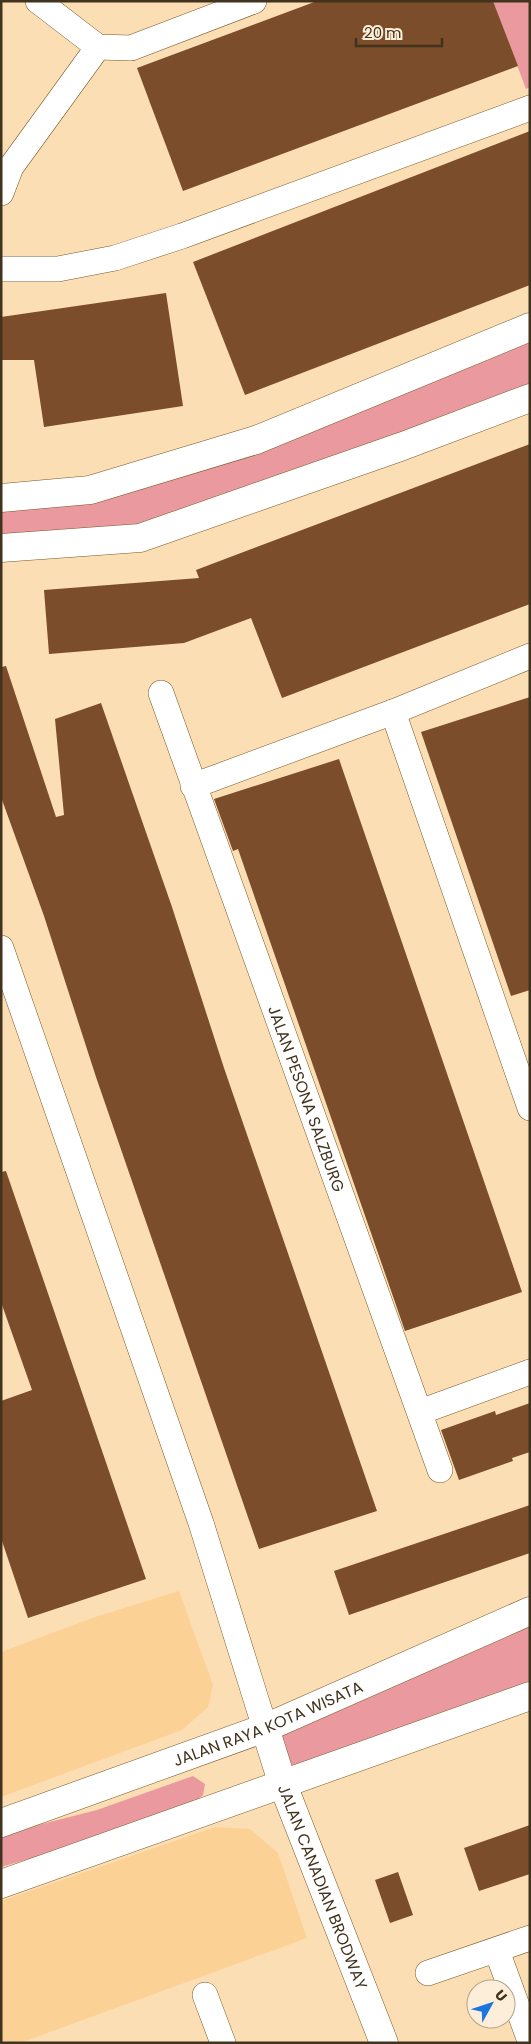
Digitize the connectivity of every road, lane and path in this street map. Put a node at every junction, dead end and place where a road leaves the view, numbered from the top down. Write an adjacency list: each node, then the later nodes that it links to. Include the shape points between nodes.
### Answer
1 (38, 1): 3 (street)
2 (254, 1): 3 (street, via 131,48)
3 (98, 47): 5 (street, via 11,167)
4 (530, 108): 6 (street, via 115,258 58,269)
5 (1, 193)
6 (1, 269)
7 (530, 327): 9 (street, via 256,440 90,490)
8 (530, 398): 10 (street, via 140,538)
9 (1, 498)
10 (1, 548)
11 (530, 656): 13 (street)
12 (161, 693): 14 (street, JALAN PESONA SALZBURG)
13 (392, 712): 14 (street); 16 (street)
14 (194, 786): 18 (street, JALAN PESONA SALZBURG)
15 (1, 948): 22 (street, via 201,1523)
16 (530, 1108)
17 (530, 1372): 18 (street)
18 (420, 1412): 19 (street, JALAN PESONA SALZBURG)
19 (440, 1470)
20 (530, 1611): 22 (street, JALAN RAYA KOTA WISATA)
21 (530, 1696): 23 (street)
22 (265, 1728): 23 (street, JALAN CANADIAN BRODWAY); 24 (street, JALAN RAYA KOTA WISATA)
23 (284, 1784): 25 (street); 32 (street, JALAN CANADIAN BRODWAY)
24 (1, 1823)
25 (1, 1884)
26 (530, 1938): 27 (street)
27 (497, 1951): 28 (street); 30 (street)
28 (428, 1973)
29 (205, 1995): 31 (street)
30 (530, 2041)
31 (222, 2043)
32 (384, 2043)

